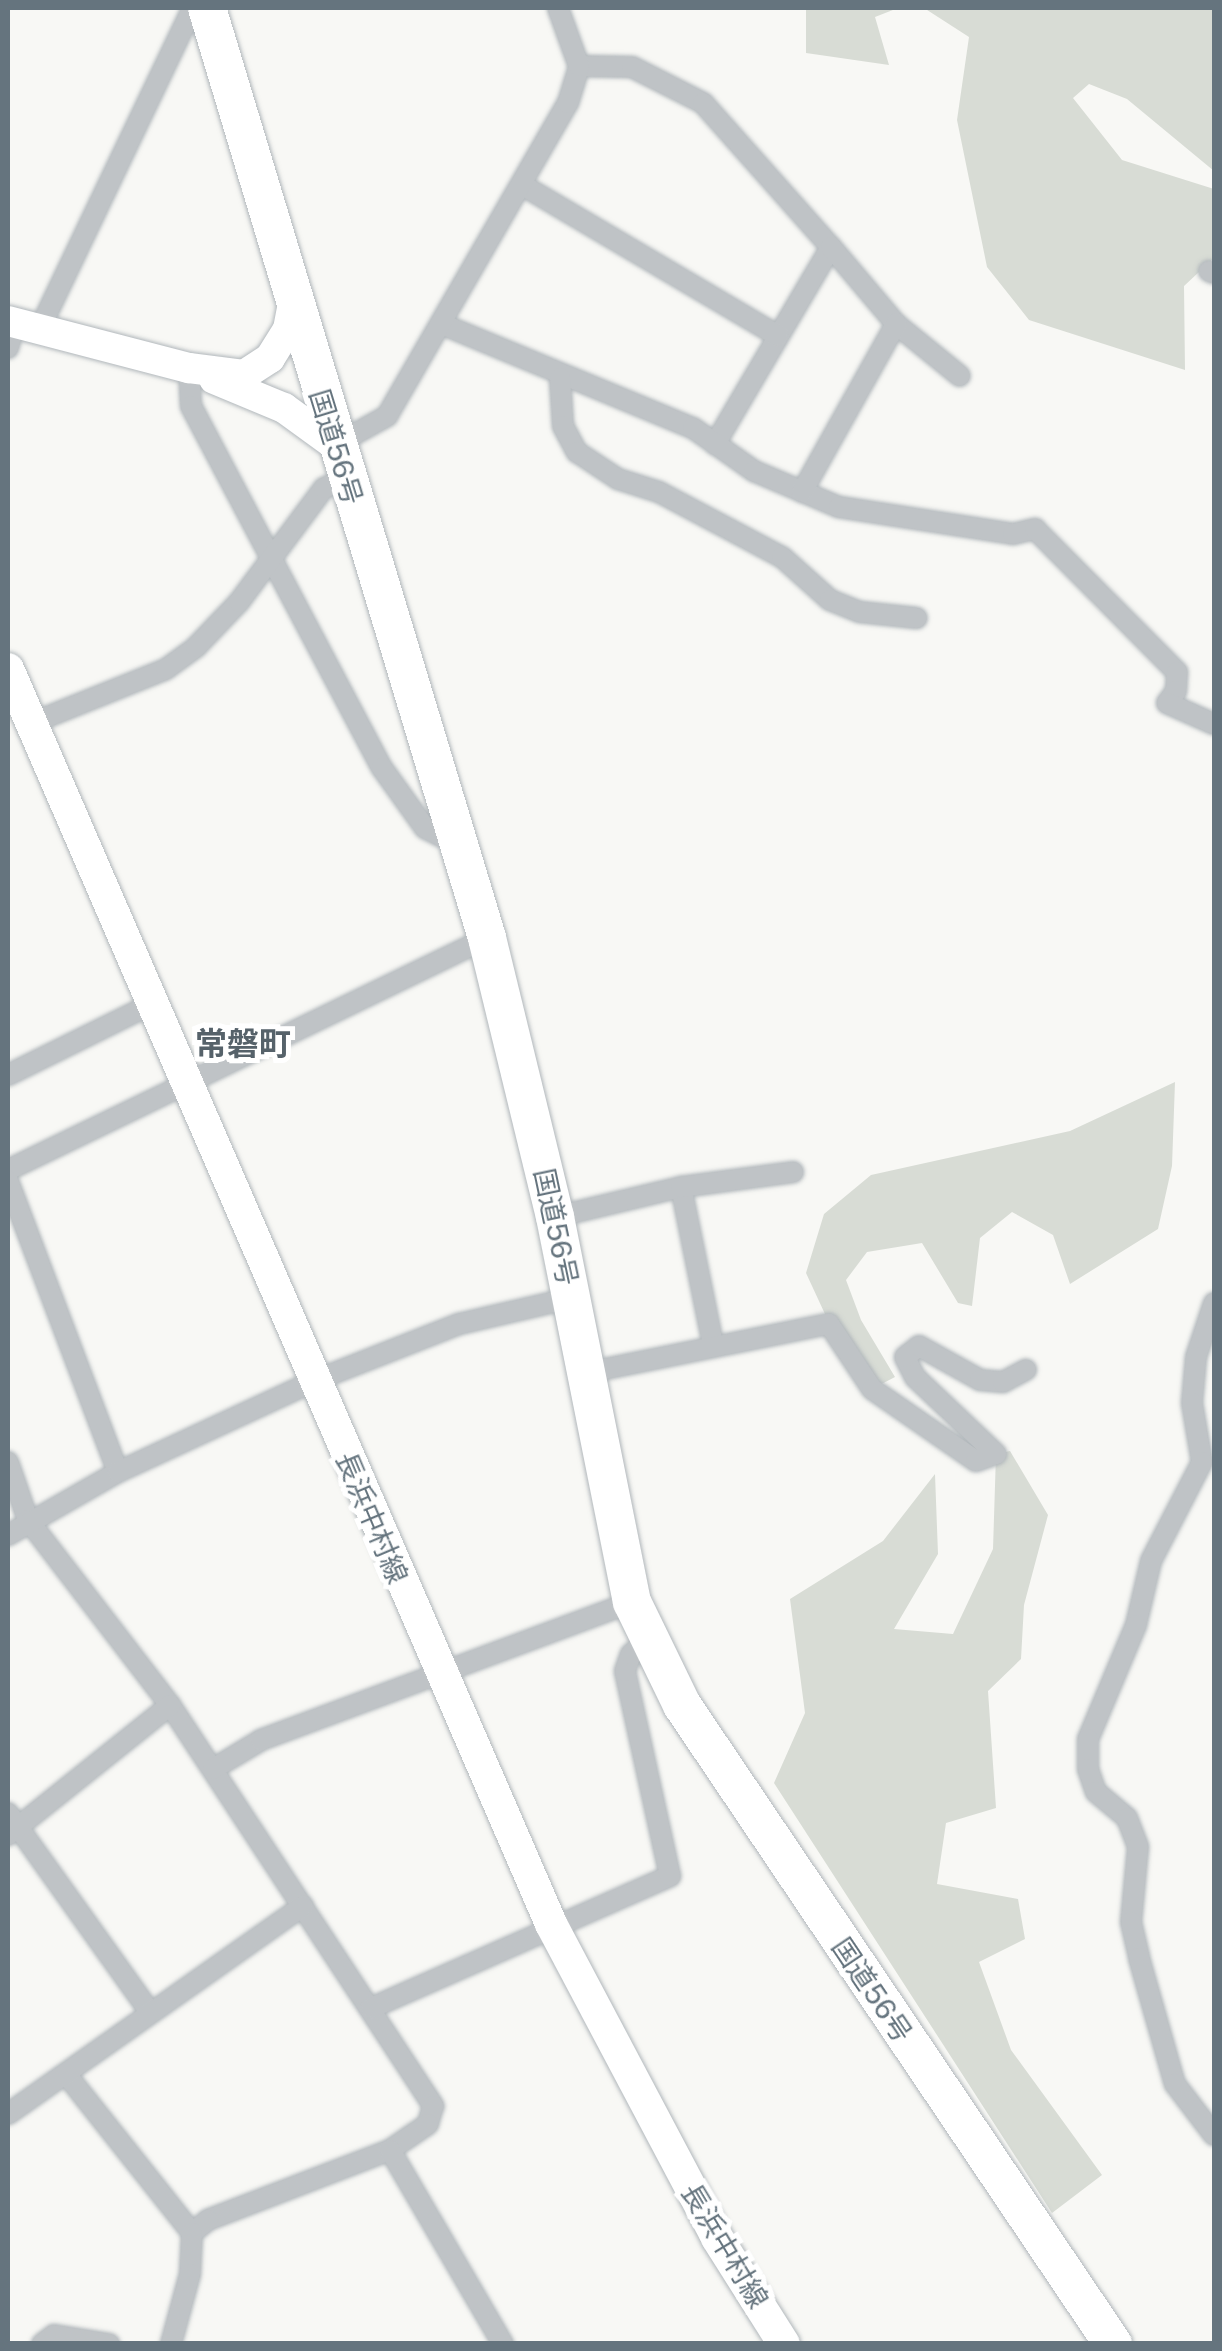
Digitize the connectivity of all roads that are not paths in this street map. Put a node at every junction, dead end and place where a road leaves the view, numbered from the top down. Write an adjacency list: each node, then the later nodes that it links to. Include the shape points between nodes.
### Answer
1 (193, 8): 10 (street)
2 (207, 8): 7 (highway, 国道56号)
3 (558, 8): 4 (street)
4 (579, 66): 5 (street, via 568,103); 6 (street, via 632,66 702,103)
5 (522, 185): 9 (street); 11 (street)
6 (831, 247): 8 (street); 11 (street)
7 (293, 304): 12 (street, via 288,329 270,358 244,375); 16 (highway, 国道56号)
8 (896, 324): 13 (street); 17 (street)
9 (444, 326): 14 (street); 16 (street, via 387,416)
10 (18, 330): 12 (street)
11 (778, 336): 15 (street)
12 (188, 368): 16 (street, via 284,408); 18 (street, via 191,406)
13 (960, 376)
14 (560, 378): 15 (street, via 693,428); 19 (street, via 563,426 577,452 618,479 659,492 782,557 830,600 860,612)
15 (715, 444): 17 (street)
16 (340, 462): 18 (street); 23 (highway, 国道56号)
17 (802, 492): 22 (street, via 870,512 1013,534 1035,529 1177,672 1167,704)
18 (272, 559): 21 (street, via 196,647 166,669); 23 (street, via 382,768 425,828)
19 (917, 618)
20 (8, 668): 21 (main road, 長浜中村線)
21 (32, 723): 25 (main road, 長浜中村線)
22 (1214, 724)
23 (458, 846): 24 (highway, 国道56号)
24 (487, 938): 27 (street); 32 (highway, 国道56号)
25 (156, 1002): 26 (street); 27 (main road, 長浜中村線)
26 (8, 1075)
27 (190, 1080): 28 (street); 38 (main road, 長浜中村線)
28 (8, 1170)
29 (793, 1172): 31 (street)
30 (8, 1181): 40 (street)
31 (681, 1187): 32 (street); 35 (street)
32 (555, 1217): 33 (highway, 国道56号)
33 (571, 1298): 37 (highway, 国道56号); 38 (street, via 459,1324)
34 (1214, 1303): 55 (street, via 1196,1357 1192,1402 1202,1462 1151,1561 1136,1626 1088,1739 1096,1792 1127,1818 1138,1847 1132,1922 1175,2084)
35 (714, 1344): 36 (street, via 829,1324 872,1390 976,1461 996,1454 915,1376 905,1357 919,1346 980,1380 1004,1382); 37 (street)
36 (1026, 1370)
37 (585, 1373): 43 (highway, 国道56号)
38 (314, 1381): 40 (street); 45 (main road, 長浜中村線)
39 (8, 1462): 41 (street)
40 (118, 1472): 41 (street)
41 (28, 1520): 42 (street); 46 (street)
42 (8, 1536)
43 (632, 1602): 44 (highway, 国道56号); 45 (street)
44 (648, 1640): 50 (street, via 624,1671 670,1876); 63 (highway, 国道56号, via 682,1706)
45 (437, 1672): 47 (street, via 261,1740); 50 (main road, 長浜中村線)
46 (170, 1705): 47 (street); 48 (street)
47 (214, 1769): 49 (street)
48 (11, 1825): 52 (street)
49 (303, 1906): 51 (street); 52 (street)
50 (552, 1924): 51 (street); 62 (main road, 長浜中村線, via 717,2238)
51 (371, 2008): 56 (street, via 433,2106 428,2124)
52 (149, 2011): 53 (street)
53 (66, 2074): 54 (street); 57 (street)
54 (8, 2114)
55 (1214, 2135)
56 (390, 2150): 57 (street, via 208,2220); 61 (street)
57 (192, 2233): 60 (street, via 190,2274)
58 (42, 2344): 59 (street, via 54,2335)
59 (108, 2344)
60 (171, 2344)
61 (503, 2344)
62 (784, 2344)
63 (1114, 2344)

